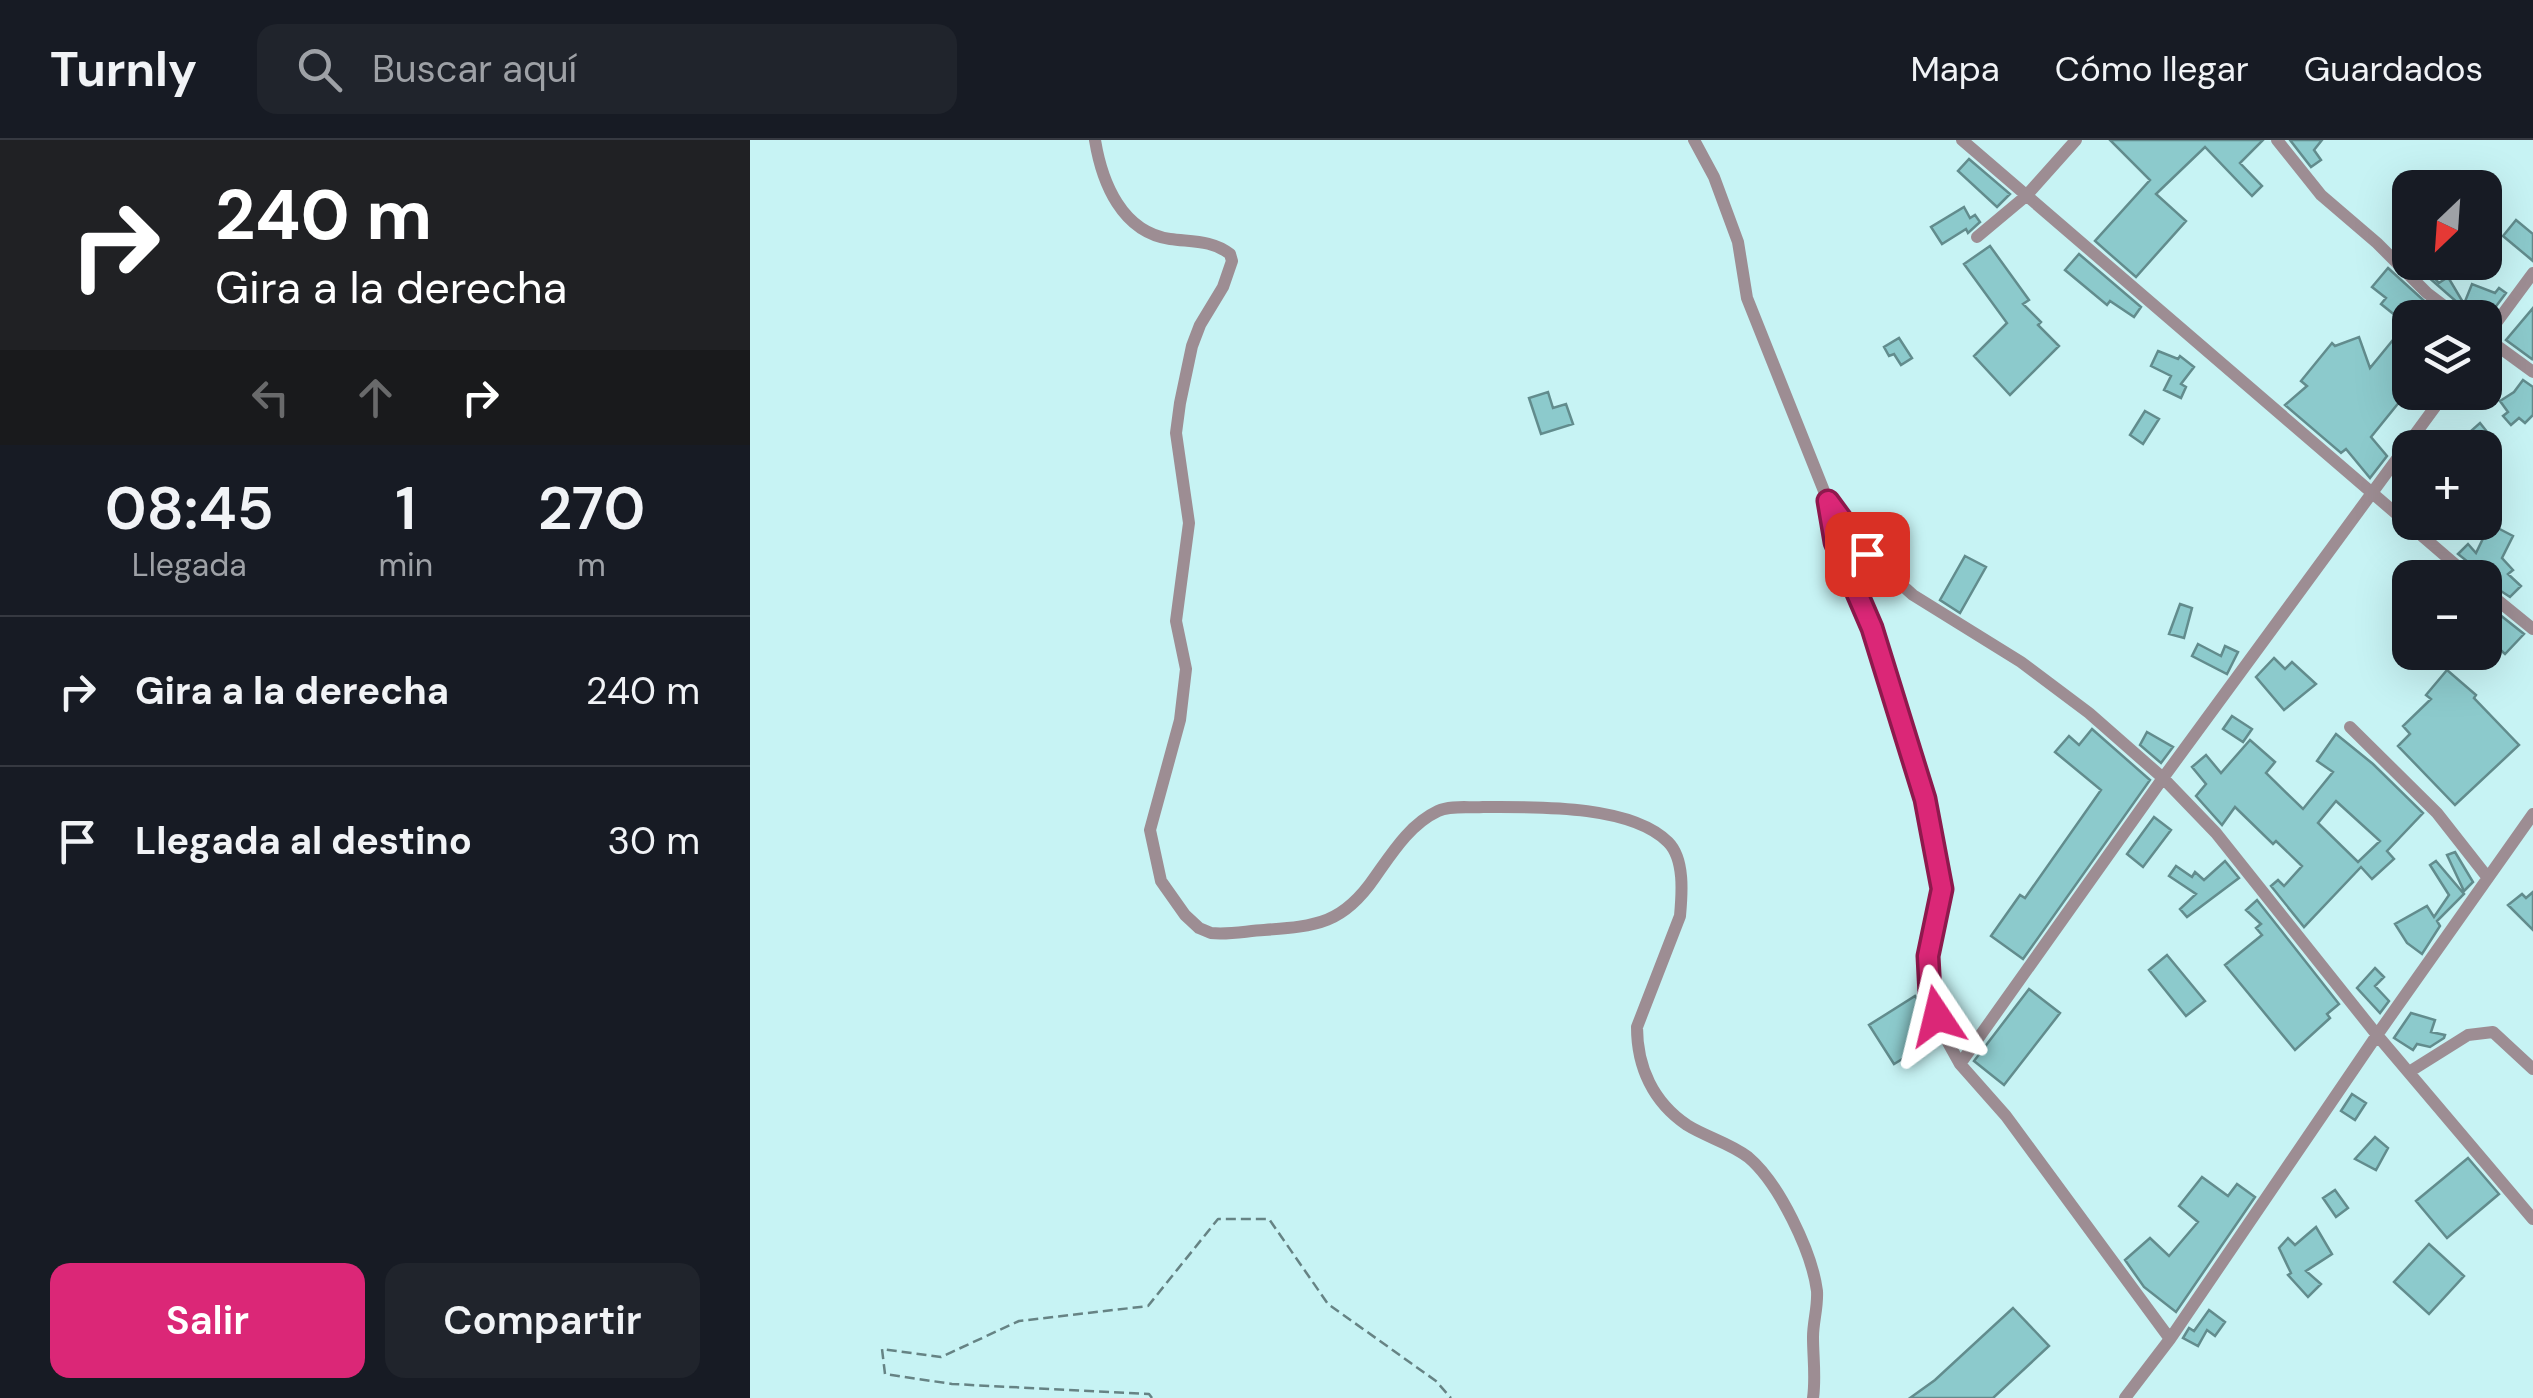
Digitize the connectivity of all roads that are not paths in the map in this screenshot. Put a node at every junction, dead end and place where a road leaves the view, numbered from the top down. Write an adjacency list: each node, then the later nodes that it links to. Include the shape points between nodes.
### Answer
1 (1096, 140): 30 (street, via 1125,216 1150,234 1224,248 1232,261 1192,346 1176,433 1190,523 1176,621 1186,669 1180,720 1150,830 1161,881 1185,915 1211,934 1299,928 1352,905 1408,834 1449,808 1583,811 1620,819 1671,844 1680,916 1637,1027 1644,1072 1657,1098 1687,1124 1760,1170 1800,1234 1817,1292)
2 (1694, 140): 15 (street, via 1714,177 1738,242 1747,298)
3 (1962, 140): 6 (street)
4 (2076, 140): 6 (street)
5 (2277, 140): 9 (street, via 2321,195)
6 (2026, 196): 7 (street); 14 (street)
7 (1977, 237)
8 (2533, 274): 10 (street)
9 (2436, 300)
10 (2502, 315)
11 (2502, 349): 12 (street)
12 (2533, 372)
13 (2433, 410): 14 (street)
14 (2374, 492): 16 (street); 20 (street)
15 (1828, 501): 20 (street, via 1867,554 1913,595 2089,712); 24 (street, via 1835,542 1872,628 1925,799 1942,889 1928,956 1930,994)
16 (2451, 560)
17 (2502, 604): 18 (street)
18 (2533, 630)
19 (2350, 728): 22 (street, via 2437,813)
20 (2163, 778): 23 (street, via 2216,833); 24 (street)
21 (2530, 824): 22 (street)
22 (2488, 878): 23 (street)
23 (2377, 1035): 26 (street); 28 (street)
24 (1960, 1064): 28 (street)
25 (2532, 1066): 26 (street, via 2493,1032 2468,1035)
26 (2409, 1072): 27 (street)
27 (2533, 1220)
28 (2170, 1339): 29 (street)
29 (2133, 1395)
30 (1813, 1398)

